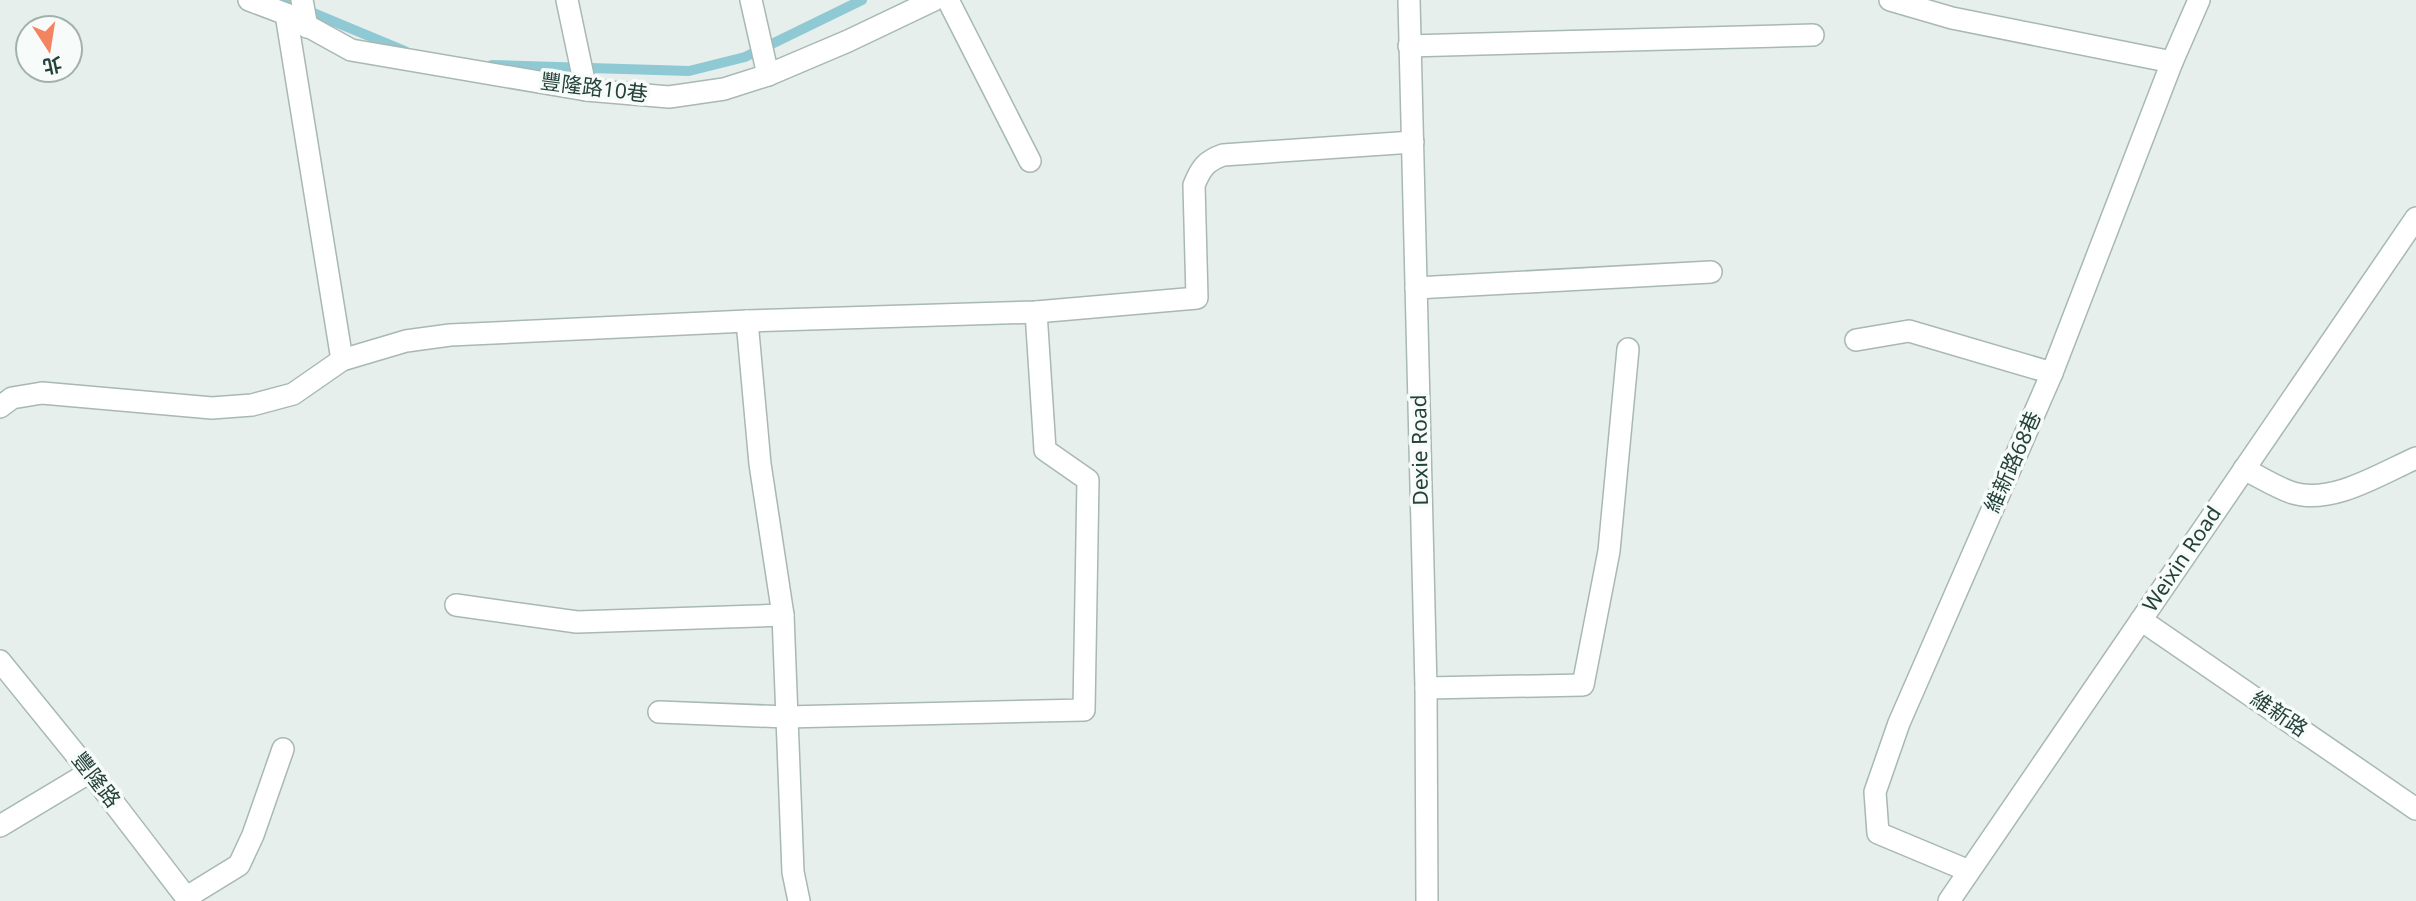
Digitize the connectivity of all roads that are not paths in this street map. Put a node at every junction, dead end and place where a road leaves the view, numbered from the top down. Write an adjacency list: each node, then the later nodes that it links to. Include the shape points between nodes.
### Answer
1 (249, 0): 9 (street, 豐隆路10巷)
2 (567, 0): 14 (street)
3 (751, 0): 13 (street)
4 (934, 0): 13 (street, 豐隆路10巷)
5 (948, 0): 16 (street)
6 (1409, 0): 11 (street, Dexie Road)
7 (1890, 0): 12 (street, via 1952,18)
8 (2199, 0): 12 (street, 維新路68巷)
9 (294, 7): 14 (street, 豐隆路10巷, via 307,27 351,50); 24 (street)
10 (1813, 35): 11 (street)
11 (1409, 46): 15 (street, Dexie Road)
12 (2172, 62): 25 (street, 維新路68巷)
13 (768, 75): 14 (street, 豐隆路10巷, via 724,89 669,97)
14 (586, 90)
15 (1413, 142): 19 (street, Dexie Road); 20 (street, via 1223,155 1207,160 1194,185 1196,298)
16 (1030, 160)
17 (2416, 218): 28 (street, Weixin Road)
18 (1712, 272): 19 (street)
19 (1416, 288): 33 (street, Dexie Road)
20 (1036, 312): 21 (street); 35 (street, via 1045,450 1088,480 1084,710)
21 (747, 321): 24 (street, via 450,335 406,341); 30 (street, via 760,464)
22 (1856, 340): 25 (street, via 1909,331)
23 (1628, 349): 33 (street, via 1609,551 1583,685)
24 (342, 360): 26 (street, via 293,394 252,405 212,408 42,393 12,398)
25 (2052, 373): 40 (street, 維新路68巷, via 1899,723 1875,792 1878,833)
26 (0, 407)
27 (2416, 457): 28 (street, via 2339,492 2319,496 2294,493)
28 (2244, 469): 31 (street, Weixin Road)
29 (456, 606): 30 (street, via 577,622)
30 (783, 615): 35 (street)
31 (2141, 620): 38 (street, 維新路); 40 (street, Weixin Road)
32 (0, 661): 37 (street, 豐隆路)
33 (1426, 688): 43 (street, Dexie Road)
34 (659, 712): 35 (street)
35 (786, 717): 42 (street, via 793,872)
36 (283, 749): 41 (street, via 239,865)
37 (90, 772): 39 (street); 41 (street, 豐隆路)
38 (2416, 809)
39 (0, 826)
40 (1969, 871): 44 (street, Weixin Road)
41 (188, 899)
42 (799, 901)
43 (1427, 901)
44 (1949, 901)

